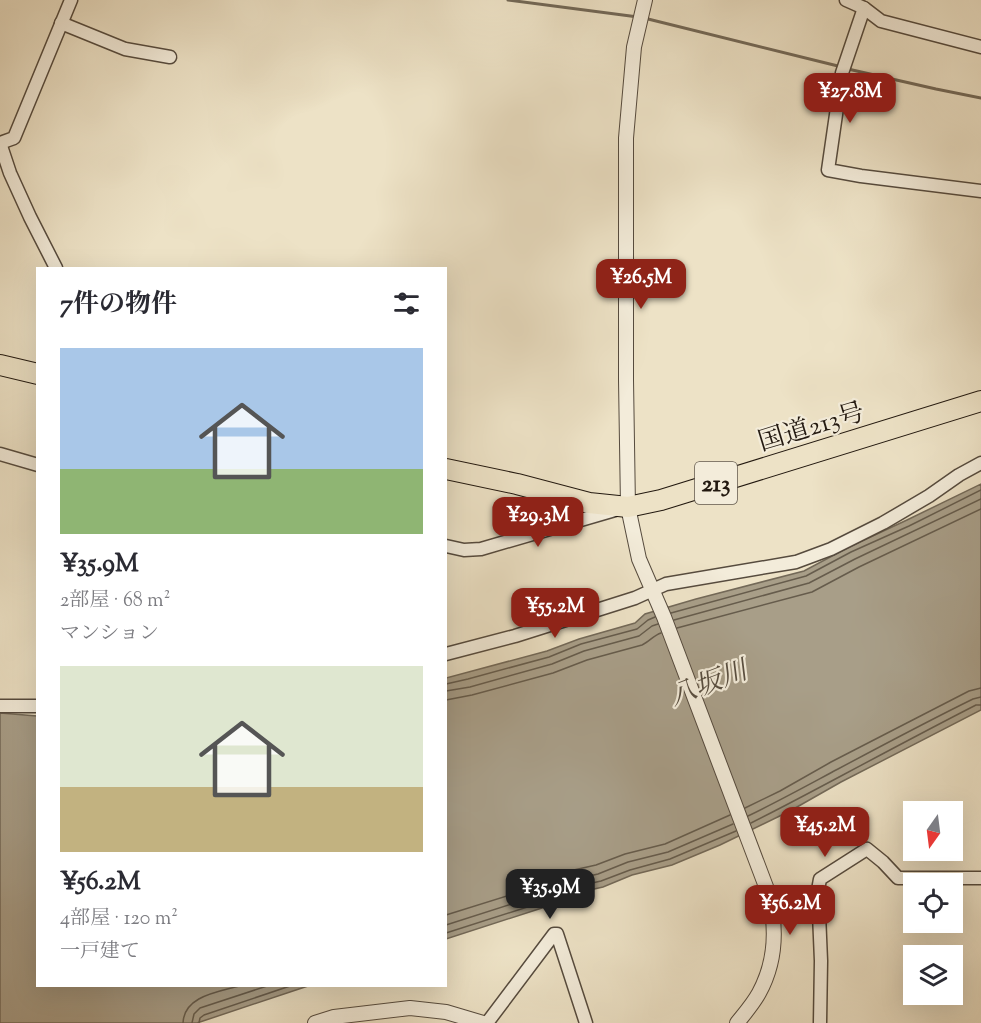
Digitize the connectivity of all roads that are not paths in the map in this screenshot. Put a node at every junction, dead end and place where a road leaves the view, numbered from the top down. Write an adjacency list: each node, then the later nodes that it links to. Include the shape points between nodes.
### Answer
1 (71, 0): 5 (street)
2 (846, 0): 4 (street)
3 (643, 6): 17 (street, via 634,47 626,138)
4 (864, 8): 6 (street, via 881,21); 8 (street, via 843,68 828,170)
5 (61, 23): 7 (street, via 125,49); 9 (street, via 14,138 0,142 10,173)
6 (981, 47)
7 (170, 57)
8 (981, 191)
9 (55, 267)
10 (0, 365): 11 (highway)
11 (36, 374)
12 (981, 401): 17 (highway, 国道213号 / 213)
13 (0, 454): 15 (street)
14 (981, 463): 19 (street, via 883,523 831,549 796,561 666,584)
15 (36, 464)
16 (447, 469): 17 (highway, 国道213号 / 213, via 589,503)
17 (628, 507): 18 (street, via 481,549); 19 (street, via 639,559)
18 (447, 546)
19 (653, 590): 20 (street, via 515,636); 27 (street, via 773,912 775,938 769,968 760,991)
20 (447, 654)
21 (0, 706): 22 (street)
22 (36, 706)
23 (981, 878): 28 (street, via 898,878 867,849 820,879)
24 (315, 1023): 25 (street, via 410,1008 446,1012)
25 (485, 1023): 26 (street, via 557,934)
26 (586, 1023)
27 (737, 1023)
28 (820, 1023)

